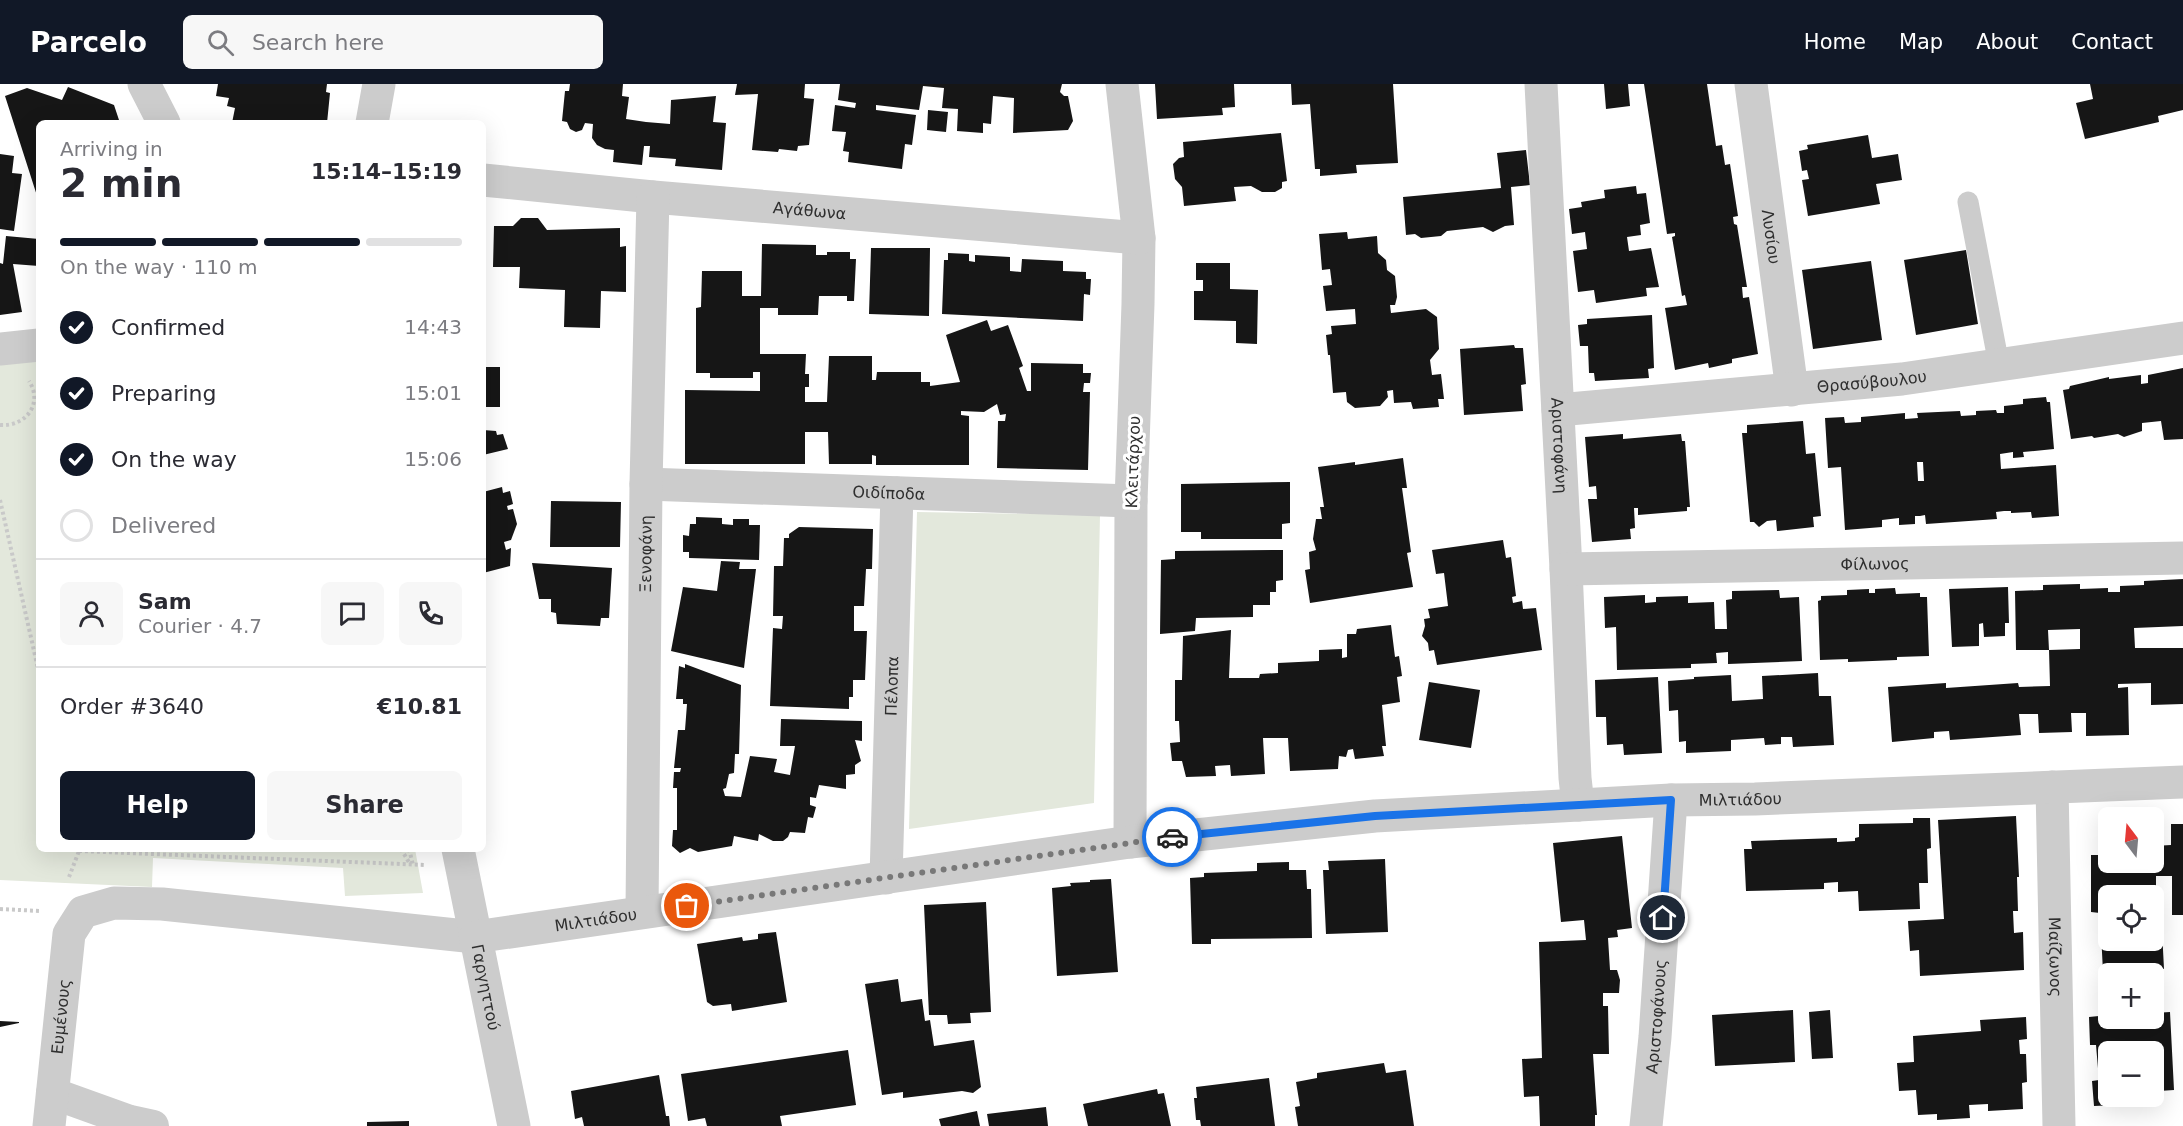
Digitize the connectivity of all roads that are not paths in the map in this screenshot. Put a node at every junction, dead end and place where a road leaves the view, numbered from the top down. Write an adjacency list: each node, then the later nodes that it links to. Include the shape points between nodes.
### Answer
1 (144, 84): 6 (street)
2 (378, 84): 7 (street)
3 (1122, 84): 11 (street, Κλειτάρχου)
4 (1541, 84): 17 (street, Αριστοφάνη)
5 (1751, 84): 16 (street, Λυσίου)
6 (162, 120)
7 (372, 120)
8 (486, 180): 9 (street, Αγάθωνα)
9 (653, 197): 11 (street, Αγάθωνα); 18 (street, Ξενοφάνη)
10 (1968, 202): 15 (lane)
11 (1138, 238): 20 (street, Κλειτάρχου)
12 (2183, 338): 15 (street, Θρασύβουλου)
13 (36, 345): 14 (street)
14 (0, 349)
15 (1999, 365): 16 (street, Θρασύβουλου, via 1902,380)
16 (1792, 390): 17 (street, Θρασύβουλου)
17 (1558, 410): 22 (street, Αριστοφάνη)
18 (646, 484): 19 (street, Οιδίποδα); 31 (street, Ξενοφάνη)
19 (897, 493): 20 (street, Οιδίποδα); 29 (street, Πέλοπα)
20 (1131, 501): 27 (street, Κλειτάρχου)
21 (2183, 558): 22 (street, Φίλωνος)
22 (1566, 569): 26 (street, Αριστοφάνη)
23 (2183, 782): 24 (street, Μιλτιάδου)
24 (2052, 787): 25 (street, Μιλτιάδου); 38 (street, Μαίζωνος)
25 (1671, 800): 26 (street, Μιλτιάδου); 37 (street, Αριστοφάνους)
26 (1578, 805): 27 (street, Μιλτιάδου, via 1375,816)
27 (1130, 842): 29 (street, Μιλτιάδου)
28 (460, 858): 32 (street, Γαργηττού)
29 (886, 878): 31 (street, Μιλτιάδου)
30 (83, 912): 32 (street, Μιλτιάδου, via 114,903 162,904); 33 (street, Ευμένους, via 69,934)
31 (642, 912): 32 (street, Μιλτιάδου)
32 (475, 937): 36 (street, Γαργηττού)
33 (52, 1093): 34 (street, Ευμένους); 35 (street)
34 (49, 1126)
35 (153, 1126)
36 (514, 1126)
37 (1646, 1126)
38 (2059, 1126)

